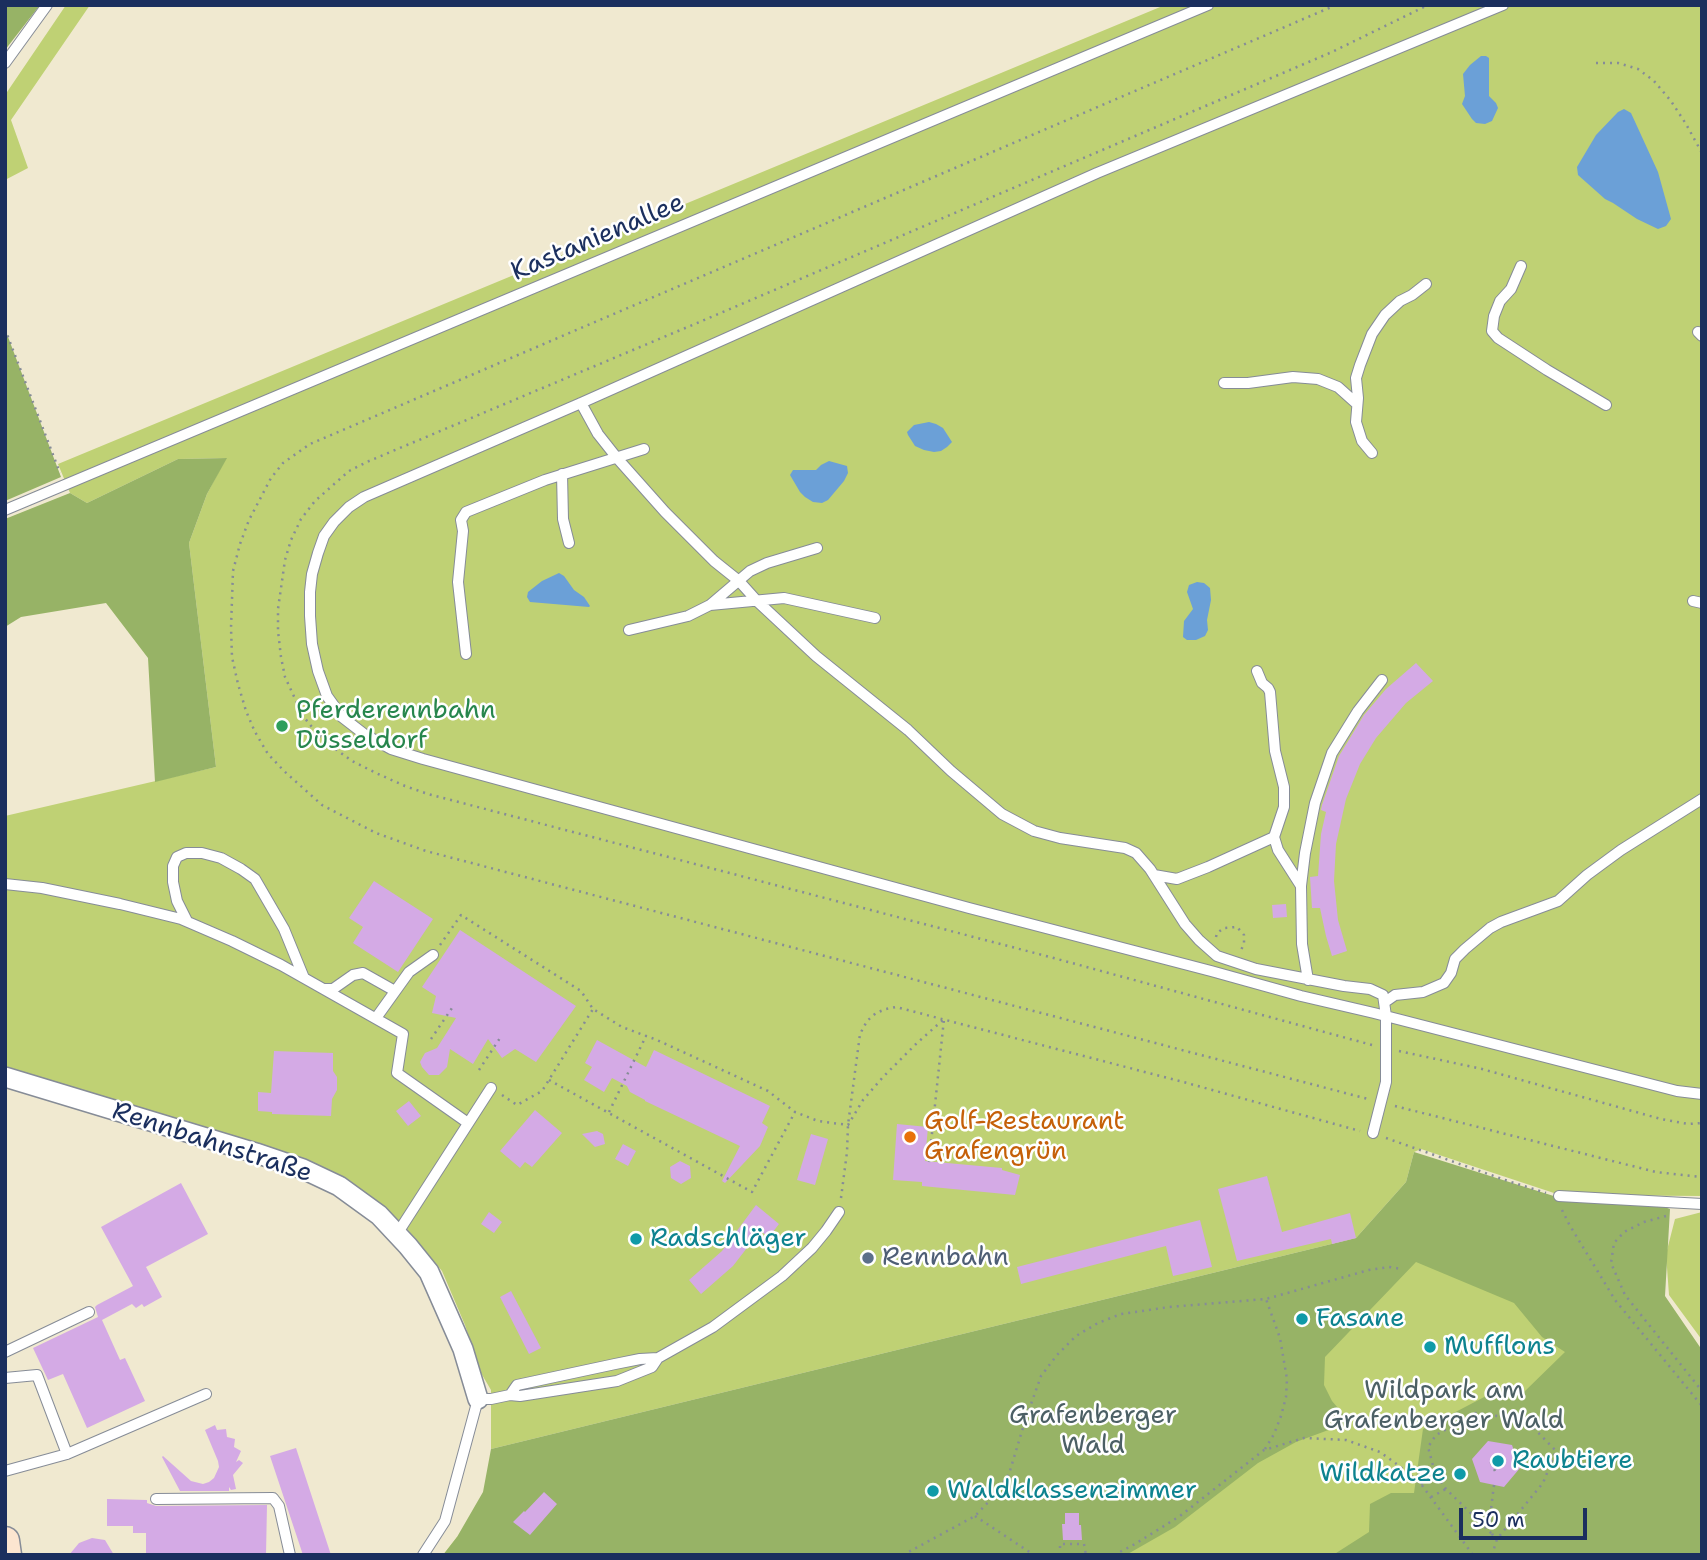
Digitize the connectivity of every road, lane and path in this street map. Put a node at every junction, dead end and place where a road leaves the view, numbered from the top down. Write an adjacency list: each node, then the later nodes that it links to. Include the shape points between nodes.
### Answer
1 (47, 5): 6 (lane)
2 (1208, 5): 20 (lane, Kastanienallee)
3 (1336, 5): 58 (path, via 310,444 271,478 240,544 233,571 232,657 246,711 268,754 322,805 376,832 426,851)
4 (1428, 5): 21 (path, via 1306,63 369,461)
5 (1503, 5): 13 (lane, via 1097,173)
6 (5, 63)
7 (1596, 63): 8 (path, via 1638,69 1654,81)
8 (1702, 153)
9 (1521, 266): 15 (lane, via 1500,301 1492,331)
10 (1426, 284): 14 (lane, via 1384,315 1372,334 1356,378)
11 (5, 329): 20 (path)
12 (1224, 383): 14 (lane, via 1318,379 1338,387)
13 (581, 403): 18 (lane); 47 (lane, via 363,497 324,536 312,573 312,644 327,696 342,717 363,734 423,759)
14 (1357, 404): 17 (lane, via 1356,422)
15 (1606, 405)
16 (644, 449): 18 (lane)
17 (1371, 453)
18 (617, 458): 19 (lane); 25 (lane, via 665,512)
19 (562, 474): 23 (lane, via 563,519); 30 (lane, via 466,512 461,520 458,582)
20 (65, 485): 22 (lane, Kastanienallee)
21 (330, 486)
22 (5, 510)
23 (569, 543)
24 (817, 548): 25 (lane, via 767,563)
25 (739, 582): 26 (lane); 27 (lane)
26 (757, 601): 27 (lane); 28 (lane, via 784,598); 35 (lane, via 1002,814 1034,831 1125,848 1136,853)
27 (710, 605): 29 (lane, via 688,616)
28 (875, 618)
29 (629, 630)
30 (466, 654)
31 (1257, 671): 34 (lane, via 1269,692 1284,787 1284,807)
32 (1382, 680): 37 (lane, via 1332,753 1315,803)
33 (1702, 799): 44 (lane, via 1621,850 1558,901 1490,928 1455,959 1444,983 1423,992 1395,995)
34 (1274, 837): 35 (lane, via 1177,879); 37 (lane)
35 (1154, 876): 41 (lane, via 1185,924 1213,953 1255,969)
36 (5, 884): 38 (lane)
37 (1301, 886): 41 (lane)
38 (187, 921): 40 (lane); 40 (lane, via 173,882 177,857 202,853 221,858 255,879 284,929)
39 (433, 955): 43 (lane, via 409,972); 46 (path, via 461,915 581,991)
40 (304, 978): 42 (lane)
41 (1308, 980): 44 (lane, via 1370,989 1383,995)
42 (324, 989): 43 (lane, via 363,973); 48 (lane)
43 (395, 991): 48 (lane)
44 (1385, 1002): 47 (lane)
45 (452, 1007): 52 (path)
46 (593, 1009): 50 (path); 55 (path)
47 (1386, 1016): 57 (lane); 58 (lane, via 1386,1082)
48 (376, 1018): 61 (lane, via 403,1034 397,1073)
49 (944, 1019): 62 (path, via 883,1077); 62 (path, via 896,1007 867,1021 857,1050); 63 (path); 64 (path)
50 (646, 1036): 59 (path); 60 (path, via 768,1091)
51 (500, 1038): 53 (path)
52 (431, 1039)
53 (479, 1070)
54 (5, 1077): 70 (street, Rennbahnstraße, via 303,1169 339,1186)
55 (549, 1080): 56 (path, via 542,1091 517,1105); 59 (path)
56 (491, 1088): 61 (lane)
57 (1702, 1094)
58 (1381, 1103): 63 (lane); 65 (path, via 1656,1172)
59 (609, 1112): 60 (path, via 752,1192)
60 (795, 1112): 62 (path)
61 (468, 1123): 70 (lane)
62 (848, 1125): 68 (path)
63 (1373, 1133): 66 (path)
64 (929, 1162)
65 (1702, 1177)
66 (1559, 1196): 67 (lane); 81 (path, via 1569,1224 1615,1300)
67 (1702, 1204)
68 (839, 1212): 75 (lane, via 812,1248 782,1276 713,1327)
69 (1666, 1216): 77 (path, via 1624,1232 1614,1243 1611,1263 1625,1295)
70 (397, 1234): 80 (street, Rennbahnstraße, via 429,1272 463,1349)
71 (1402, 1269): 72 (path, via 1377,1268)
72 (1266, 1299): 82 (path, via 1280,1338 1287,1378 1281,1416); 91 (path, via 1121,1314 1076,1336 1041,1376 1009,1474)
73 (89, 1311): 74 (lane)
74 (5, 1352)
75 (659, 1358): 79 (lane, via 517,1385); 79 (lane, via 652,1367 617,1381)
76 (5, 1378): 83 (lane, via 37,1375)
77 (1702, 1391)
78 (206, 1394): 83 (lane)
79 (510, 1395): 80 (lane)
80 (478, 1399): 97 (lane, via 445,1521)
81 (1702, 1406)
82 (1264, 1450): 86 (path, via 1304,1438 1346,1440 1380,1452); 102 (path, via 1180,1516)
83 (67, 1454): 84 (lane)
84 (5, 1471)
85 (1435, 1473): 86 (path); 88 (path); 93 (path, via 1428,1447 1436,1435 1476,1413 1526,1420 1556,1451 1543,1483)
86 (1421, 1484): 89 (path)
87 (1494, 1485): 92 (path)
88 (1446, 1489): 89 (path); 92 (path)
89 (1431, 1497): 103 (path)
90 (156, 1499): 96 (lane, via 273,1498)
91 (975, 1516): 98 (path); 99 (path)
92 (1492, 1534): 93 (path)
93 (1497, 1539): 104 (path)
94 (5, 1541): 95 (street)
95 (7, 1555)
96 (290, 1555)
97 (423, 1555)
98 (903, 1555)
99 (1034, 1555)
100 (1060, 1555): 101 (path, via 1060,1545 1084,1544)
101 (1086, 1555)
102 (1114, 1555)
103 (1473, 1555)
104 (1492, 1555)

